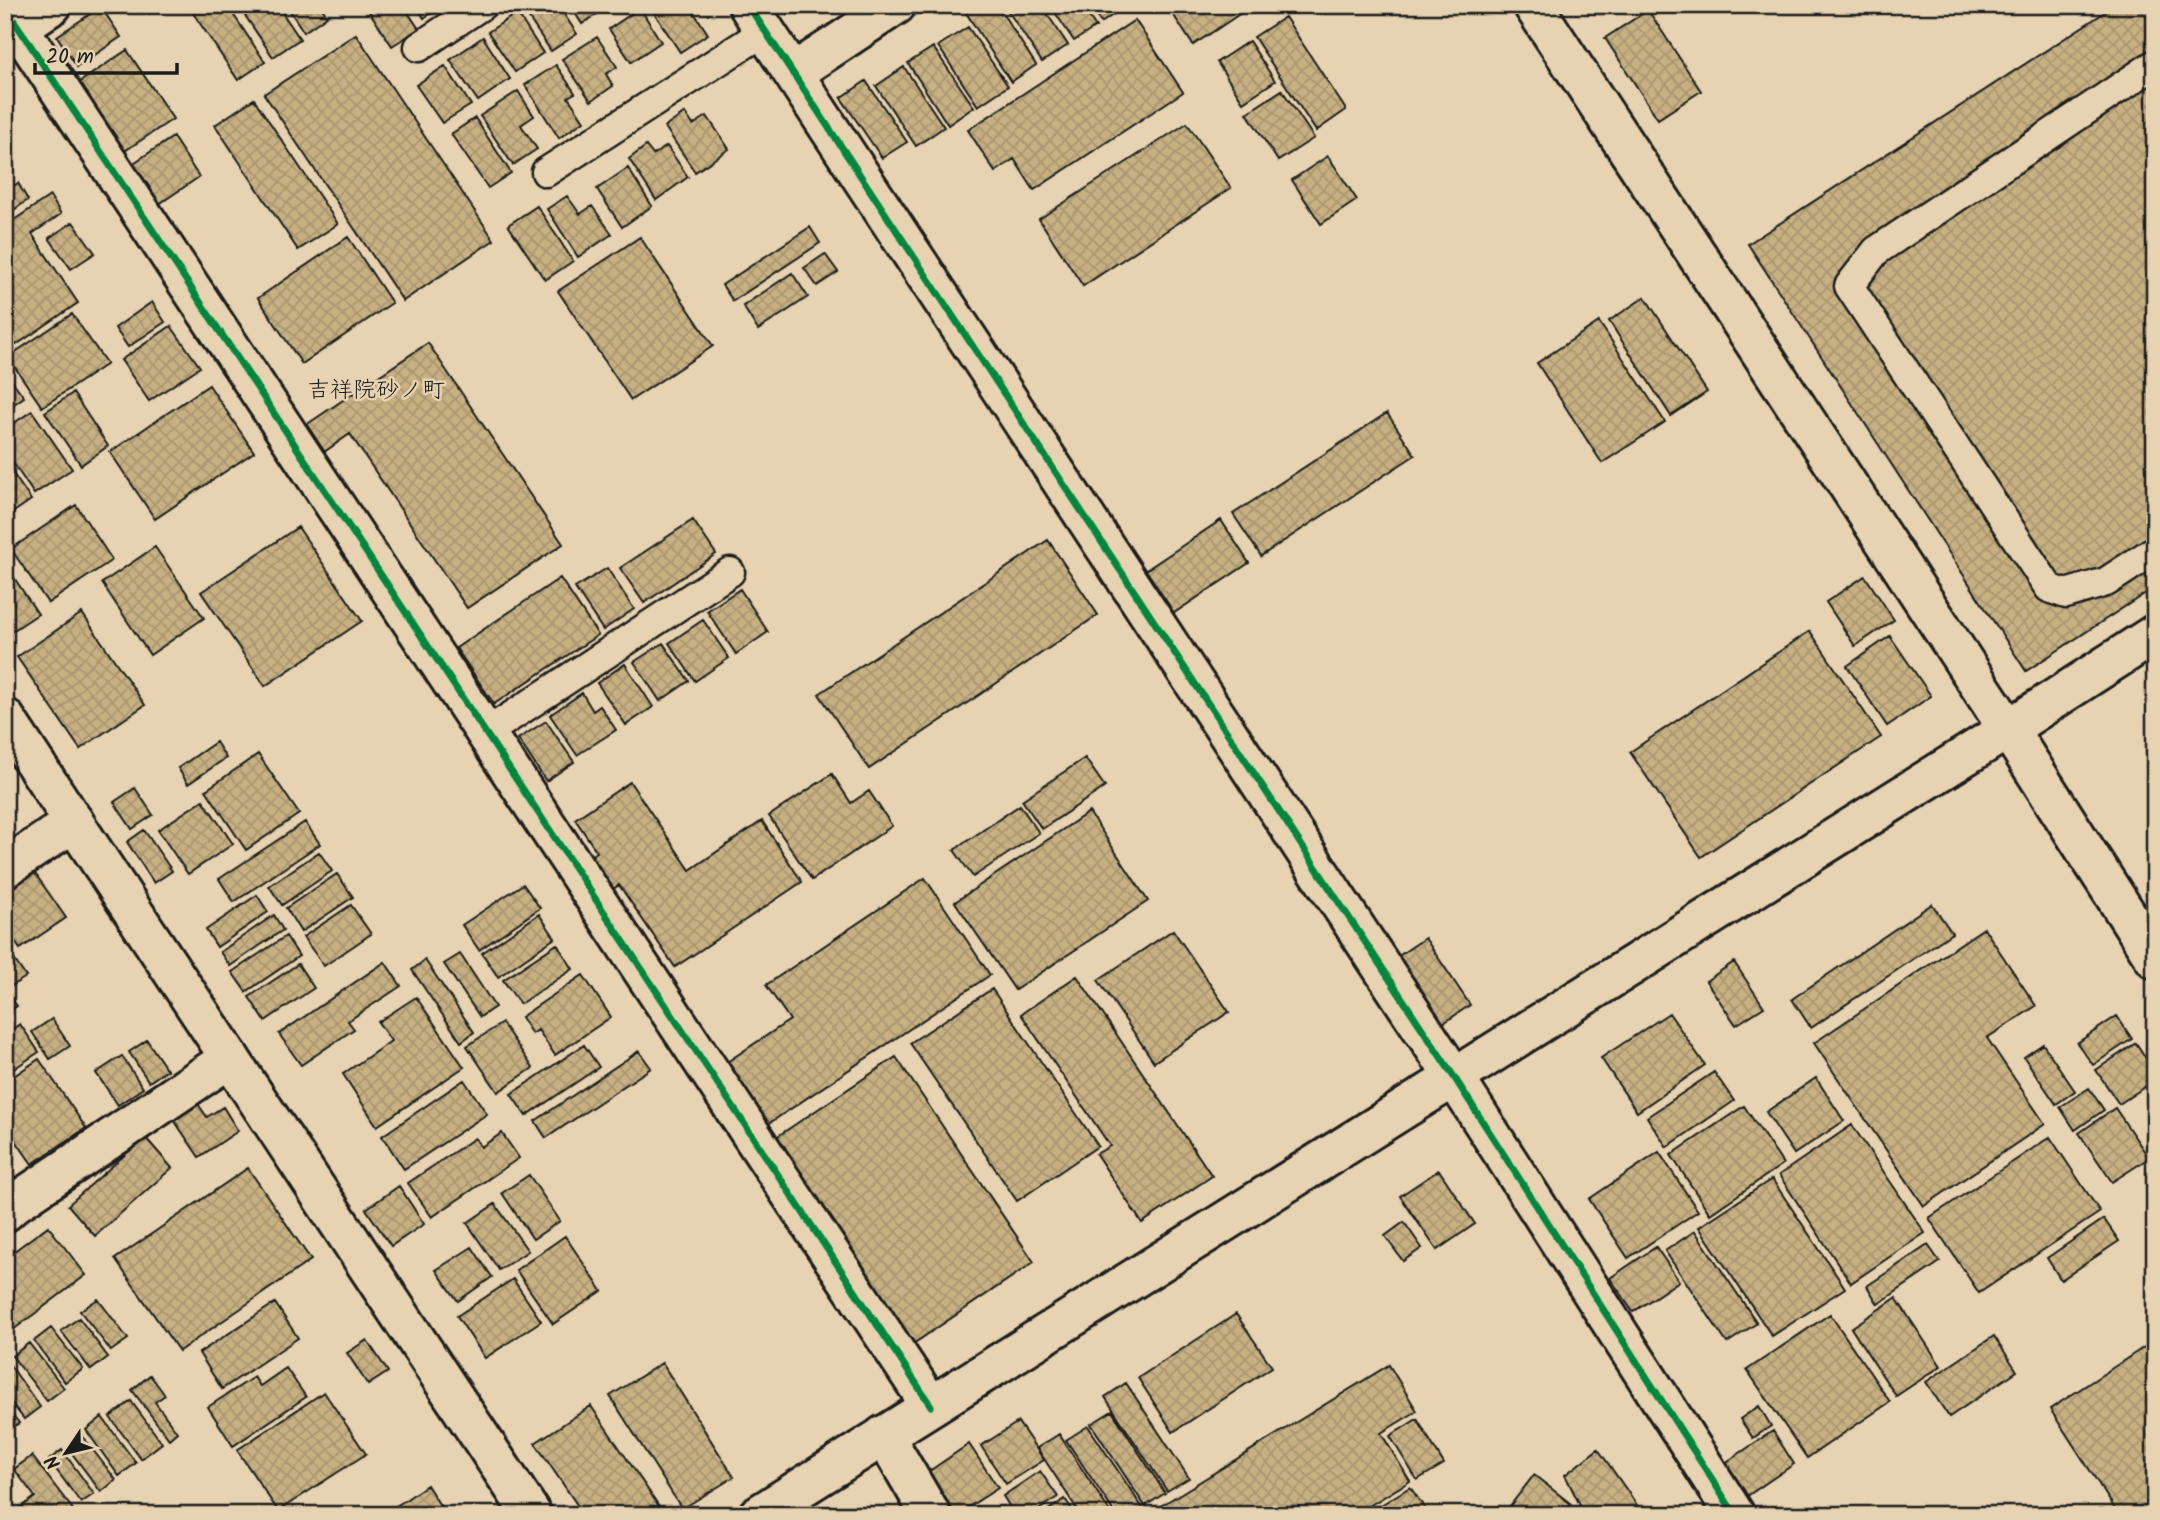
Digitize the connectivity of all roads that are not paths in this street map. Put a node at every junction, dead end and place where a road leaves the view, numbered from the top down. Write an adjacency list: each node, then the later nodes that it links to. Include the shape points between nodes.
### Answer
1 (52, 5): 6 (street)
2 (482, 5): 7 (lane)
3 (896, 5): 9 (street)
4 (1533, 5): 15 (street)
5 (757, 18): 9 (street); 10 (lane)
6 (10, 25): 16 (street)
7 (419, 47)
8 (2153, 70): 11 (lane, via 1876,251 1849,286 2049,588 2066,594 2106,582)
9 (793, 73): 21 (street)
10 (545, 172)
11 (2155, 550)
12 (730, 572): 16 (lane)
13 (2155, 634): 15 (street)
14 (5, 718): 17 (street)
15 (2008, 729): 19 (street); 21 (street)
16 (485, 733): 23 (street)
17 (74, 822): 18 (street); 20 (street)
18 (5, 868)
19 (2155, 958)
20 (230, 1058): 22 (street); 25 (street)
21 (1454, 1077): 23 (street); 28 (street)
22 (8, 1201)
23 (931, 1406): 24 (street)
24 (884, 1435): 26 (street); 27 (street)
25 (532, 1515)
26 (758, 1515)
27 (931, 1515)
28 (1735, 1515)

